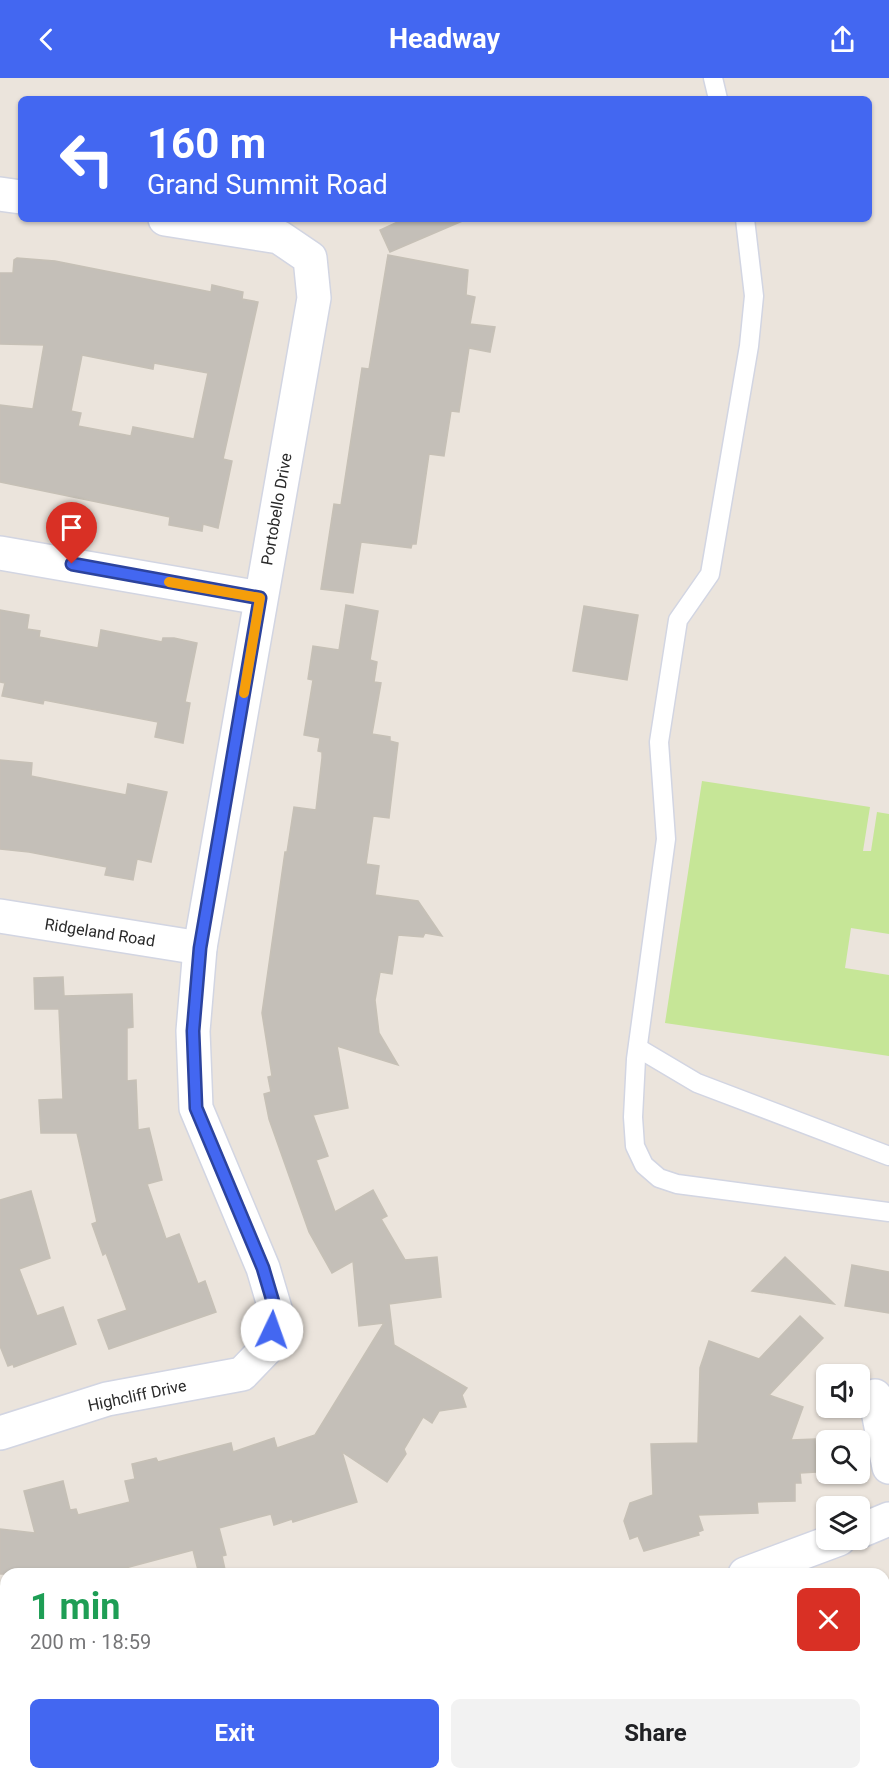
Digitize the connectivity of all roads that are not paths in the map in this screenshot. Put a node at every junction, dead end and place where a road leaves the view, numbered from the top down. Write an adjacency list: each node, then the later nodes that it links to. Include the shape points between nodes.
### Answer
1 (713, 78): 2 (lane)
2 (717, 96)
3 (0, 194): 4 (street)
4 (18, 197)
5 (184, 222): 8 (street, Portobello Drive, via 279,237 310,258 314,298)
6 (745, 222): 11 (lane, via 754,296 749,346 710,574 678,620 659,742 666,839)
7 (0, 553): 8 (street)
8 (260, 598): 10 (street, Portobello Drive)
9 (0, 916): 10 (street, Ridgeland Road)
10 (200, 948): 14 (street, Portobello Drive, via 193,1031 196,1108 263,1268 276,1312)
11 (638, 1048): 12 (lane, via 697,1083); 13 (lane, via 635,1146 644,1166 659,1178 677,1184)
12 (889, 1156)
13 (889, 1212)
14 (267, 1348): 16 (street, Highcliff Drive, via 242,1374 107,1399)
15 (875, 1396): 17 (street)
16 (0, 1433)
17 (889, 1467)
18 (889, 1519): 19 (street)
19 (870, 1527)
20 (823, 1550): 21 (street)
21 (805, 1563): 22 (street)
22 (778, 1568)

